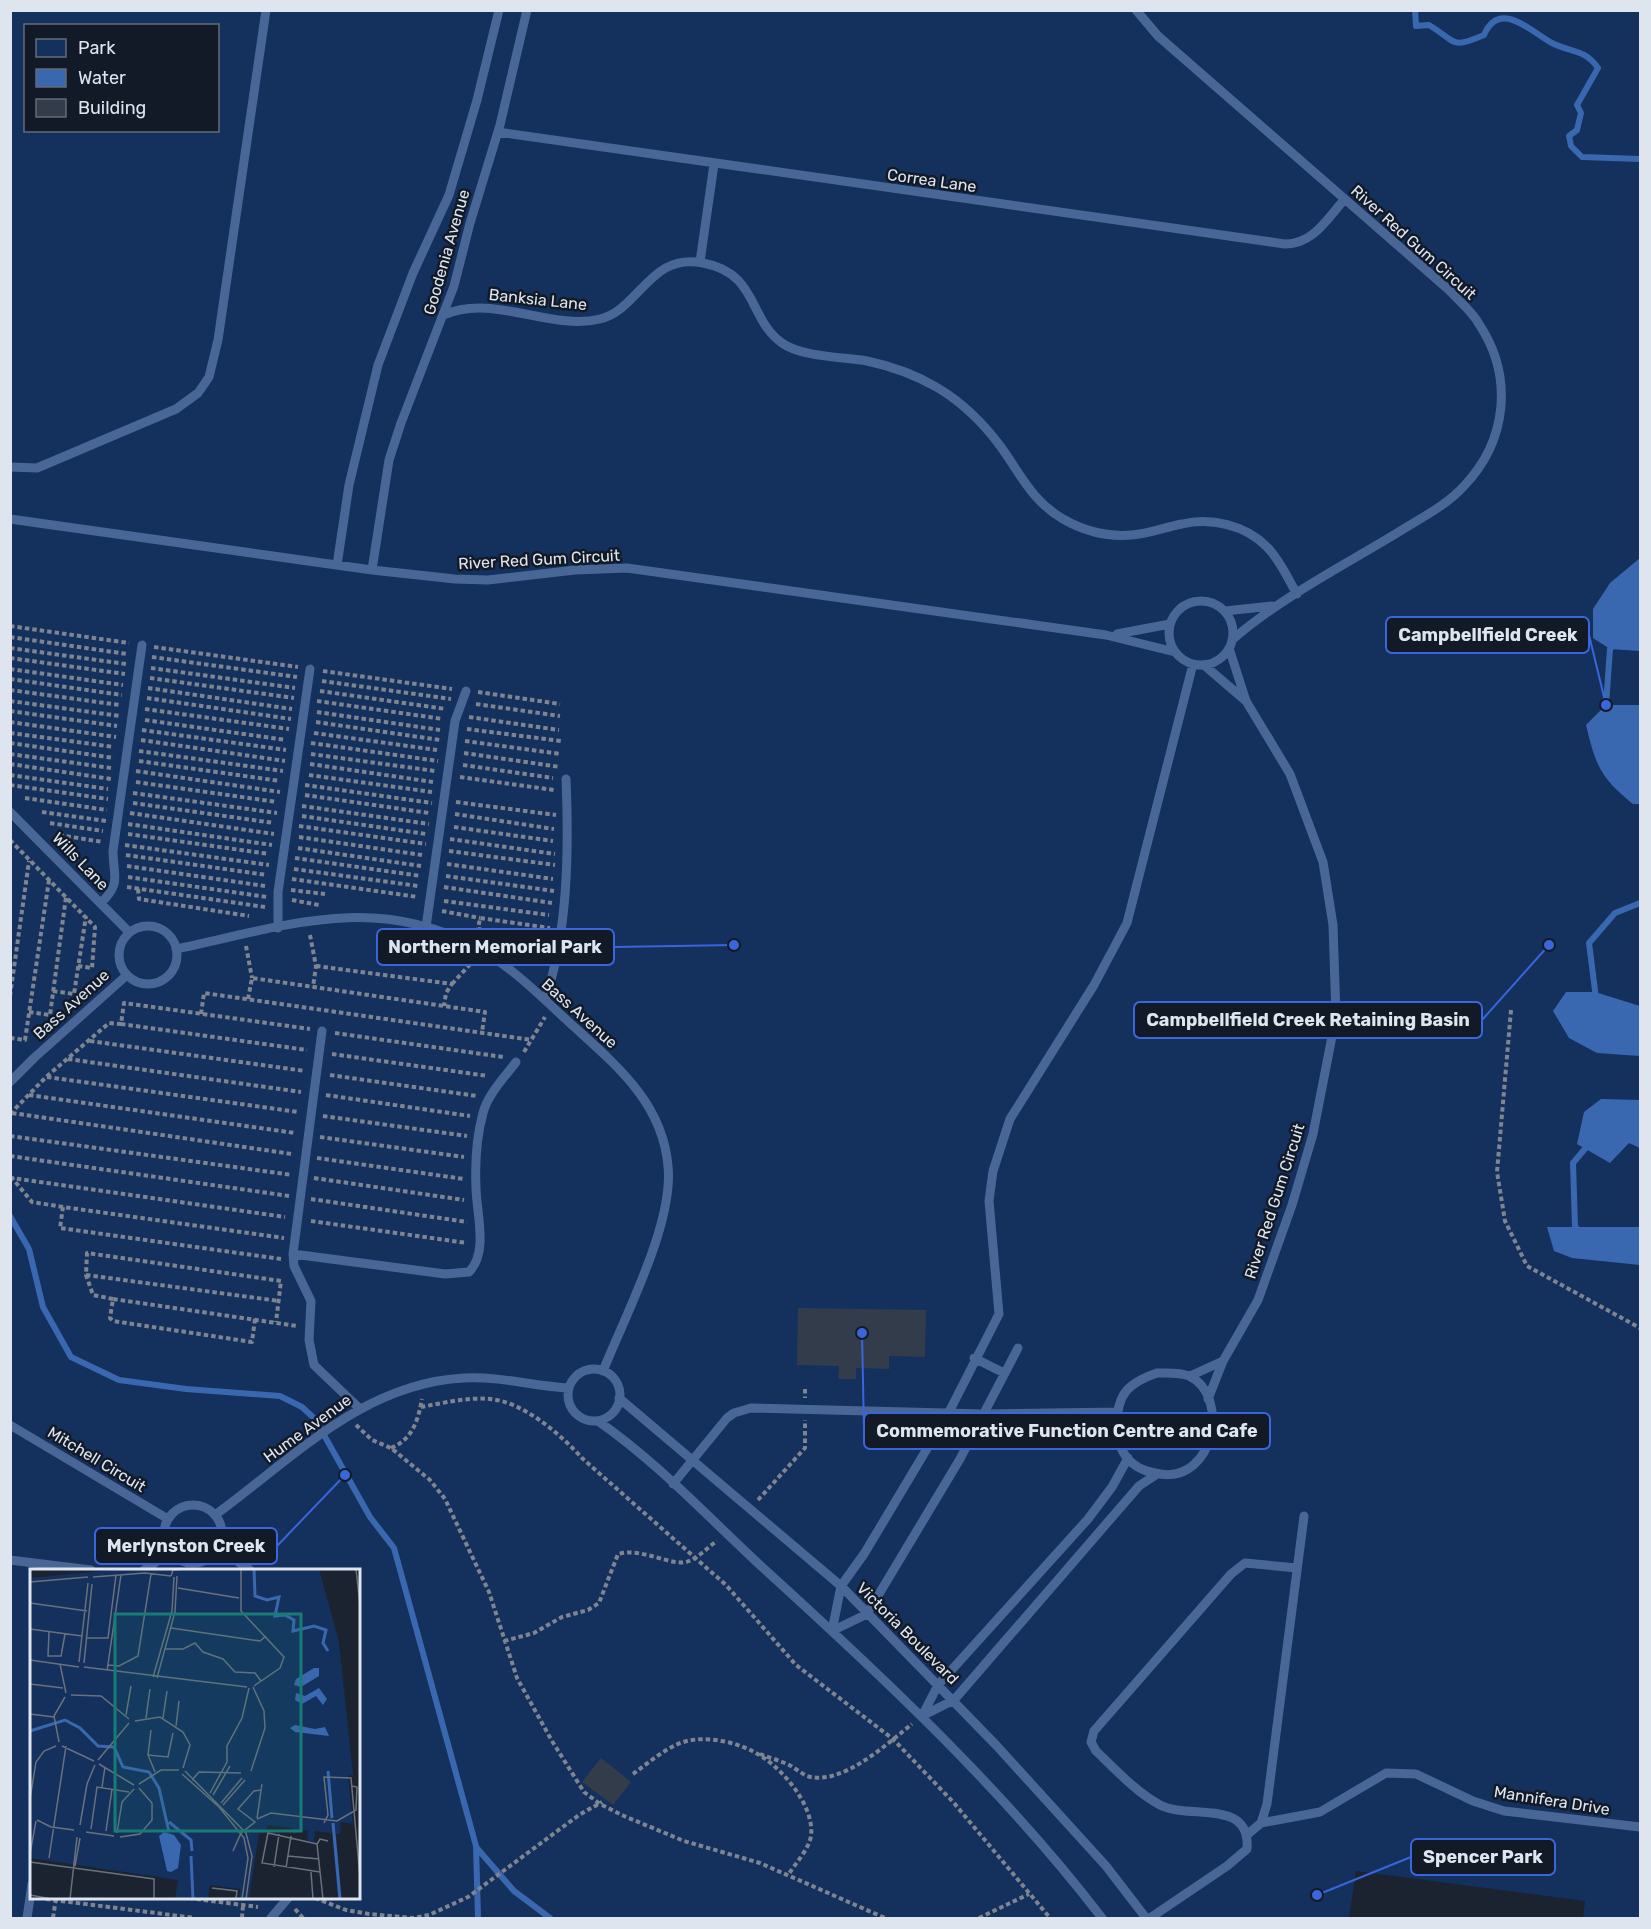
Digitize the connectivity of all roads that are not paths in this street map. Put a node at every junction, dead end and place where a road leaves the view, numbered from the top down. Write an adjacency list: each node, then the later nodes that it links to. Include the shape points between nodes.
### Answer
1 (266, 10): 10 (lane, via 218,340 209,377 198,393 176,409 37,468)
2 (498, 10): 12 (lane, Goodenia Avenue, via 449,195 413,273 378,365 349,485)
3 (527, 10): 5 (lane, Goodenia Avenue)
4 (1136, 10): 7 (lane, River Red Gum Circuit, via 1158,36)
5 (498, 132): 6 (lane, Correa Lane); 9 (lane, Goodenia Avenue)
6 (714, 164): 7 (lane, Correa Lane, via 1285,244 1311,237); 8 (lane)
7 (1344, 200): 14 (lane, River Red Gum Circuit, via 1449,290 1479,323 1493,350 1500,377 1502,414 1497,437 1464,488)
8 (700, 262): 9 (lane, Banksia Lane, via 686,262 655,274 622,307 602,319 567,319 469,307); 14 (lane, via 741,282 768,327 784,345 890,367 944,392 977,418 1035,499 1065,520 1114,535 1145,534 1194,522 1233,527 1267,546)
9 (444, 315): 13 (lane, Goodenia Avenue, via 389,460)
10 (10, 467)
11 (10, 519): 12 (lane, River Red Gum Circuit)
12 (337, 565): 13 (lane, River Red Gum Circuit)
13 (372, 570): 18 (lane, River Red Gum Circuit, via 488,580 627,568)
14 (1297, 594): 15 (lane, River Red Gum Circuit)
15 (1275, 606): 16 (lane, River Red Gum Circuit); 19 (lane, River Red Gum Circuit)
16 (1225, 611): 17 (lane, via 1208,601 1189,603 1174,615); 19 (lane, via 1233,629)
17 (1170, 624): 18 (lane, River Red Gum Circuit); 21 (lane)
18 (1106, 635): 21 (lane, River Red Gum Circuit)
19 (1231, 644): 23 (lane, via 1214,662); 26 (lane, River Red Gum Circuit)
20 (142, 645): 29 (lane, via 114,843 115,880)
21 (1175, 652): 22 (lane)
22 (1193, 664): 23 (lane); 41 (lane, via 1126,923 1094,985 1010,1119 993,1171 989,1201 999,1314)
23 (1204, 665): 26 (lane, River Red Gum Circuit)
24 (309, 674): 31 (lane, via 280,877)
25 (466, 690): 30 (lane, via 449,763)
26 (1246, 701): 42 (lane, River Red Gum Circuit, via 1290,774 1323,862 1334,925 1336,1016 1313,1134 1292,1204 1258,1300)
27 (566, 780): 35 (lane, via 562,917)
28 (10, 812): 29 (lane, Wills Lane)
29 (101, 903): 32 (lane, Wills Lane)
30 (426, 927): 31 (lane, Bass Avenue, via 373,916); 35 (lane, Bass Avenue, via 482,952)
31 (278, 928): 33 (lane, Bass Avenue)
32 (129, 932): 33 (lane, via 157,927 173,940); 34 (lane, via 119,948)
33 (176, 949): 34 (lane, via 173,967 161,980 143,983)
34 (127, 975): 38 (lane, Bass Avenue)
35 (548, 1003): 43 (lane, Bass Avenue, via 601,1051 648,1103 657,1120 668,1166 668,1192 657,1238)
36 (322, 1031): 39 (lane)
37 (516, 1062): 39 (lane, via 490,1097 483,1118 476,1180 479,1245 474,1268 464,1275)
38 (10, 1082)
39 (293, 1258): 49 (lane, via 311,1301 310,1353 314,1365)
40 (1018, 1348): 44 (lane)
41 (974, 1358): 44 (lane); 50 (lane)
42 (1223, 1361): 45 (lane); 48 (lane, River Red Gum Circuit)
43 (603, 1371): 46 (lane, via 578,1374); 47 (lane, via 616,1382)
44 (1004, 1373): 52 (lane)
45 (1190, 1376): 48 (lane); 51 (lane, via 1157,1373 1141,1378 1127,1389)
46 (569, 1388): 49 (lane, Hume Avenue, via 466,1378 425,1383 374,1399); 53 (lane, via 569,1405 574,1413)
47 (620, 1398): 53 (lane, via 613,1413); 56 (lane, Victoria Boulevard)
48 (1208, 1399): 57 (lane, via 1211,1437 1202,1457 1183,1472)
49 (359, 1408): 59 (lane, Hume Avenue)
50 (949, 1412): 52 (lane); 56 (lane, via 751,1408 734,1413); 69 (lane)
51 (1117, 1412): 52 (lane); 55 (lane, via 1117,1436)
52 (984, 1414): 70 (lane)
53 (598, 1421): 58 (lane)
54 (10, 1425): 61 (lane, Mitchell Circuit)
55 (1128, 1458): 57 (lane, via 1134,1465); 72 (lane, via 1088,1519)
56 (693, 1460): 58 (lane); 69 (lane, Victoria Boulevard)
57 (1158, 1474): 73 (lane, via 1139,1486)
58 (673, 1484): 71 (lane)
59 (215, 1515): 61 (lane, via 209,1509 191,1505); 62 (lane, via 222,1531)
60 (1304, 1516): 65 (lane)
61 (168, 1519): 63 (lane, via 164,1536)
62 (218, 1548): 63 (lane, via 205,1560 196,1562 186,1562); 68 (lane)
63 (171, 1552): 67 (lane)
64 (10, 1560): 66 (lane)
65 (1297, 1568): 75 (lane); 77 (lane, via 1245,1563 1231,1574 1094,1731 1091,1742 1145,1796 1163,1806 1240,1821)
66 (83, 1569)
67 (146, 1569)
68 (249, 1569)
69 (841, 1586): 70 (lane, Victoria Boulevard); 71 (lane)
70 (867, 1614): 71 (lane); 72 (lane, Victoria Boulevard)
71 (832, 1631): 74 (lane)
72 (938, 1686): 73 (lane, Victoria Boulevard); 74 (lane)
73 (954, 1700): 74 (lane); 83 (lane, Victoria Boulevard, via 1106,1866)
74 (922, 1716): 82 (lane)
75 (1262, 1823): 76 (lane, Mannifera Drive, via 1320,1812 1386,1773 1416,1774 1473,1801 1504,1810); 77 (lane)
76 (1641, 1827)
77 (1248, 1834): 83 (lane, via 1246,1849 1227,1866)
78 (30, 1898): 80 (lane)
79 (287, 1899): 81 (lane)
80 (27, 1918)
81 (271, 1918)
82 (1102, 1918)
83 (1148, 1918)

